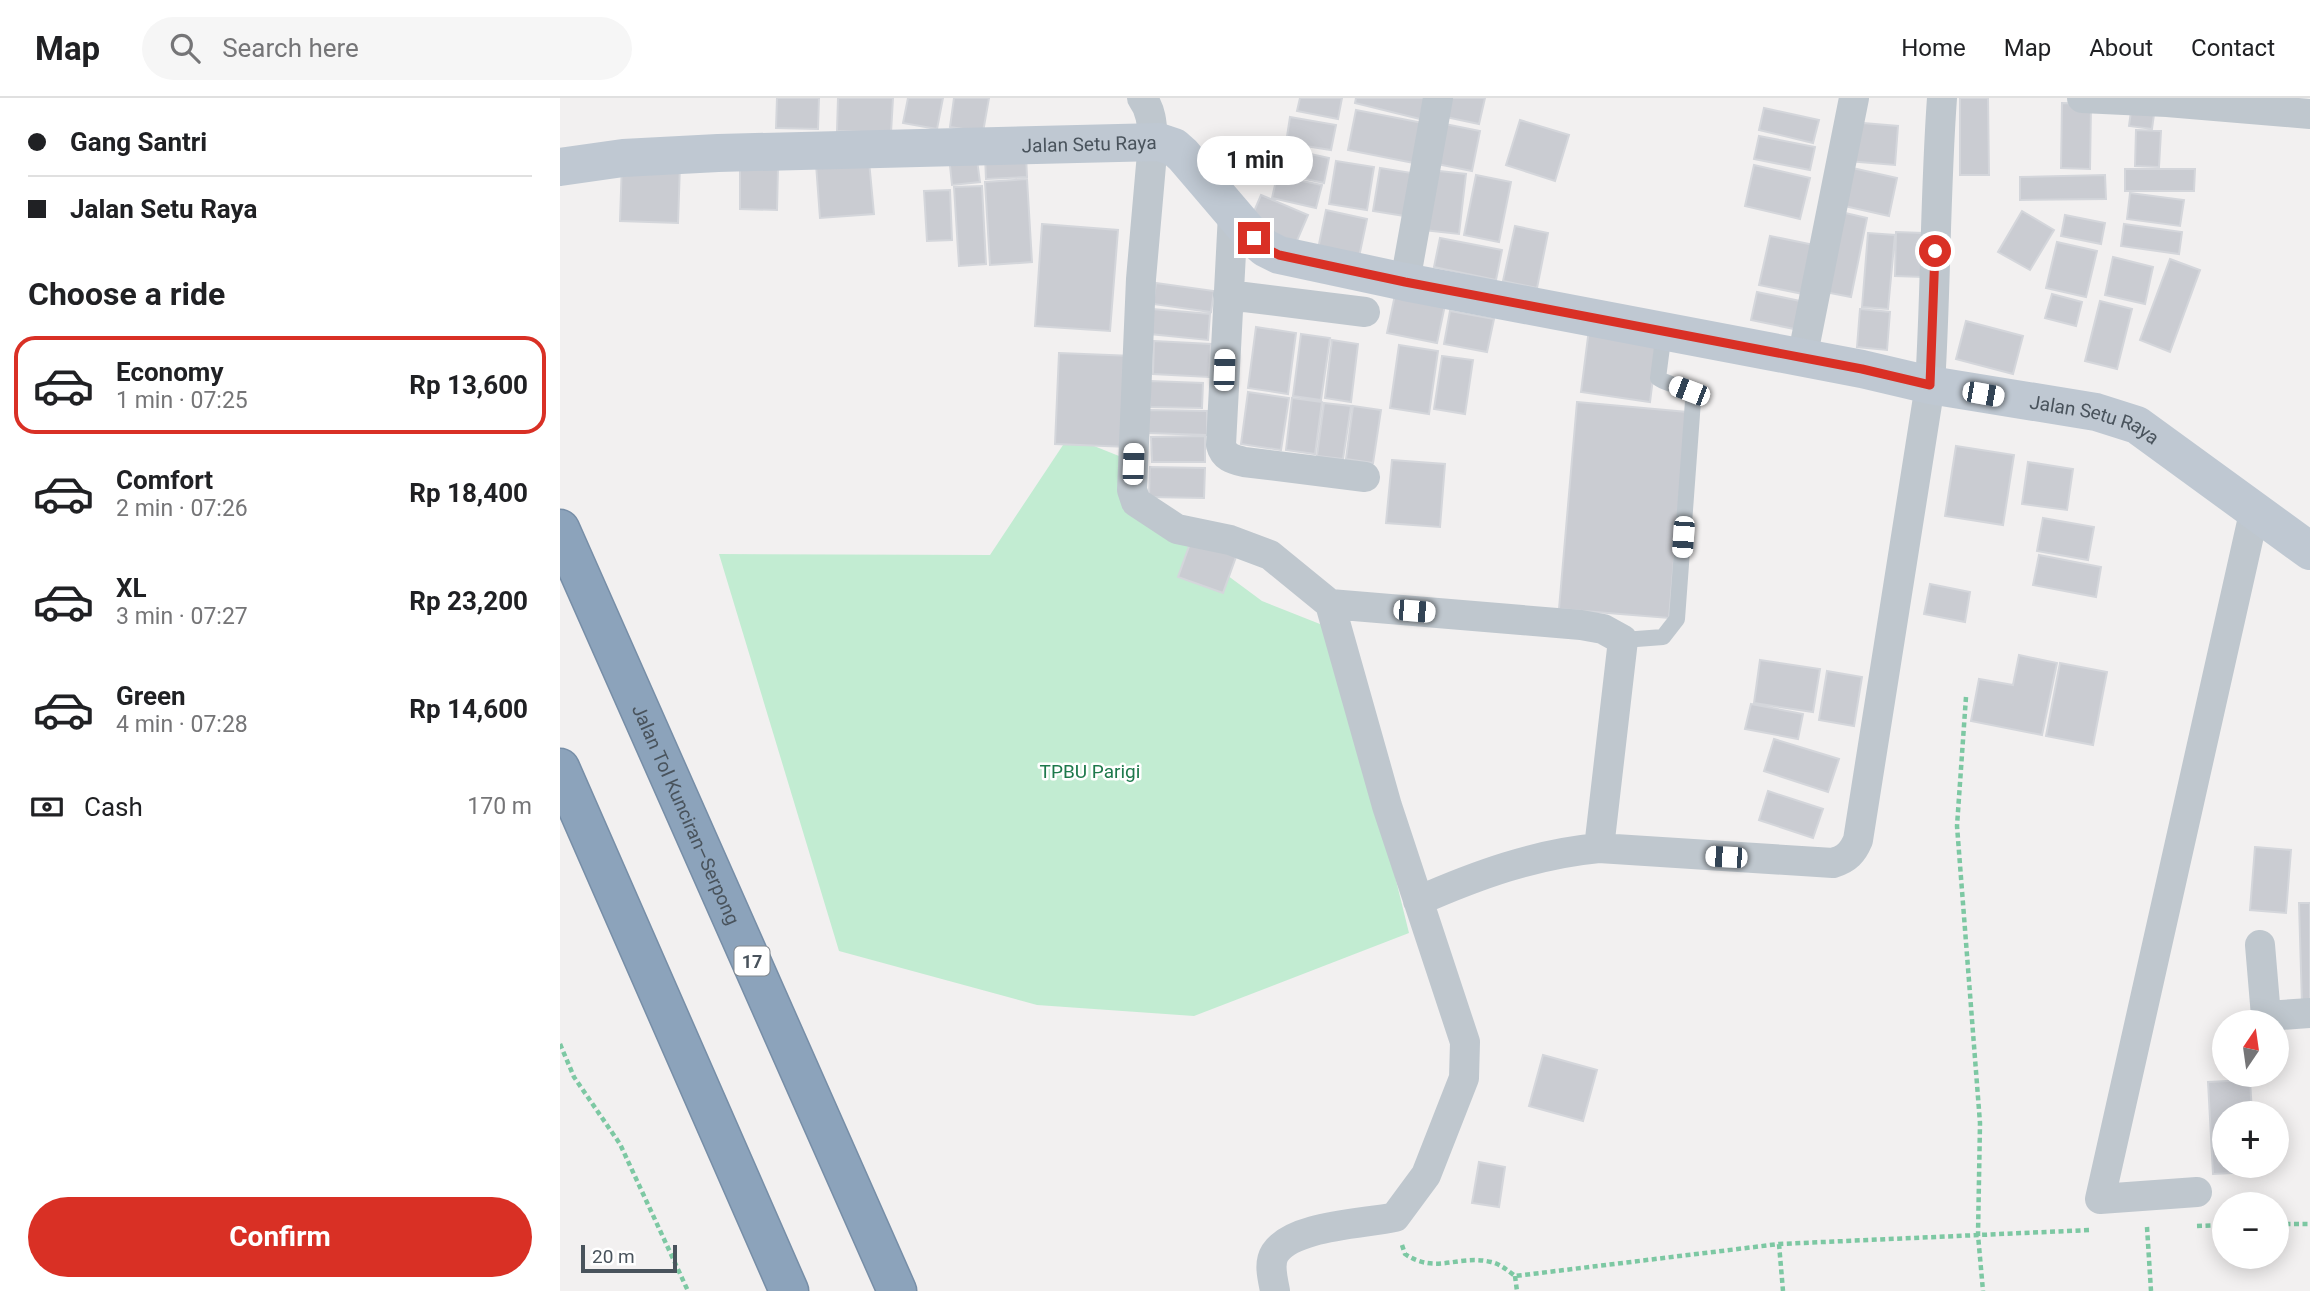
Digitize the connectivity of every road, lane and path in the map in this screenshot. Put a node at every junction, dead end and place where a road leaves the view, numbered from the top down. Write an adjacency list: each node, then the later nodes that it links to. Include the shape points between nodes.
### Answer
1 (1438, 98): 11 (street)
2 (1854, 98): 15 (street)
3 (1942, 98): 16 (street)
4 (2082, 98): 6 (street)
5 (1148, 100): 8 (street)
6 (2167, 100): 7 (street)
7 (2310, 114)
8 (1153, 142): 9 (street, Jalan Setu Raya, via 718,153); 10 (street, Jalan Setu Raya, via 1174,147); 21 (street, via 1141,279 1132,490 1136,502 1177,529 1230,540 1270,555)
9 (560, 167)
10 (1233, 214): 11 (street, Jalan Setu Raya, via 1265,248 1279,255); 12 (street)
11 (1405, 282): 14 (street, Jalan Setu Raya)
12 (1228, 296): 13 (street); 17 (street, via 1223,452 1244,462)
13 (1365, 312)
14 (1664, 332): 15 (street, Jalan Setu Raya); 22 (lane, via 1658,378 1693,396 1677,619 1663,637)
15 (1802, 359): 16 (street, Jalan Setu Raya)
16 (1930, 385): 18 (street, Jalan Setu Raya, via 2096,412 2137,425); 25 (street, via 1854,849 1833,863)
17 (1365, 477)
18 (2254, 513): 20 (street, Jalan Setu Raya); 30 (street, via 2100,1199)
19 (560, 528): 45 (highway, Jalan Tol Kunciran–Serpong / 17)
20 (2310, 551)
21 (1330, 604): 22 (street, via 1581,625 1603,629); 26 (street)
22 (1623, 640): 25 (street)
23 (1966, 697): 40 (path, via 1957,826 1980,1123)
24 (560, 768): 44 (highway)
25 (1599, 848): 26 (street, via 1537,857)
26 (1418, 901): 31 (street, via 1465,1042 1464,1078 1426,1175)
27 (2260, 945): 28 (street, via 2266,1016)
28 (2310, 1013)
29 (560, 1044): 43 (path, via 574,1077 620,1144)
30 (2197, 1192)
31 (1395, 1217): 42 (path, via 1405,1254 1416,1262 1489,1261); 46 (street, via 1321,1228 1287,1242 1275,1253 1270,1268)
32 (2289, 1224): 33 (path)
33 (2310, 1224)
34 (2212, 1225): 35 (path)
35 (2186, 1226)
36 (2147, 1227): 37 (path); 38 (path); 50 (path)
37 (2160, 1227)
38 (2134, 1228)
39 (2095, 1229): 40 (path)
40 (1978, 1235): 41 (path); 49 (path)
41 (1779, 1244): 42 (path); 48 (path)
42 (1515, 1276): 47 (path)
43 (688, 1291)
44 (789, 1291)
45 (897, 1291)
46 (1275, 1291)
47 (1517, 1291)
48 (1783, 1291)
49 (1983, 1291)
50 (2151, 1291)

